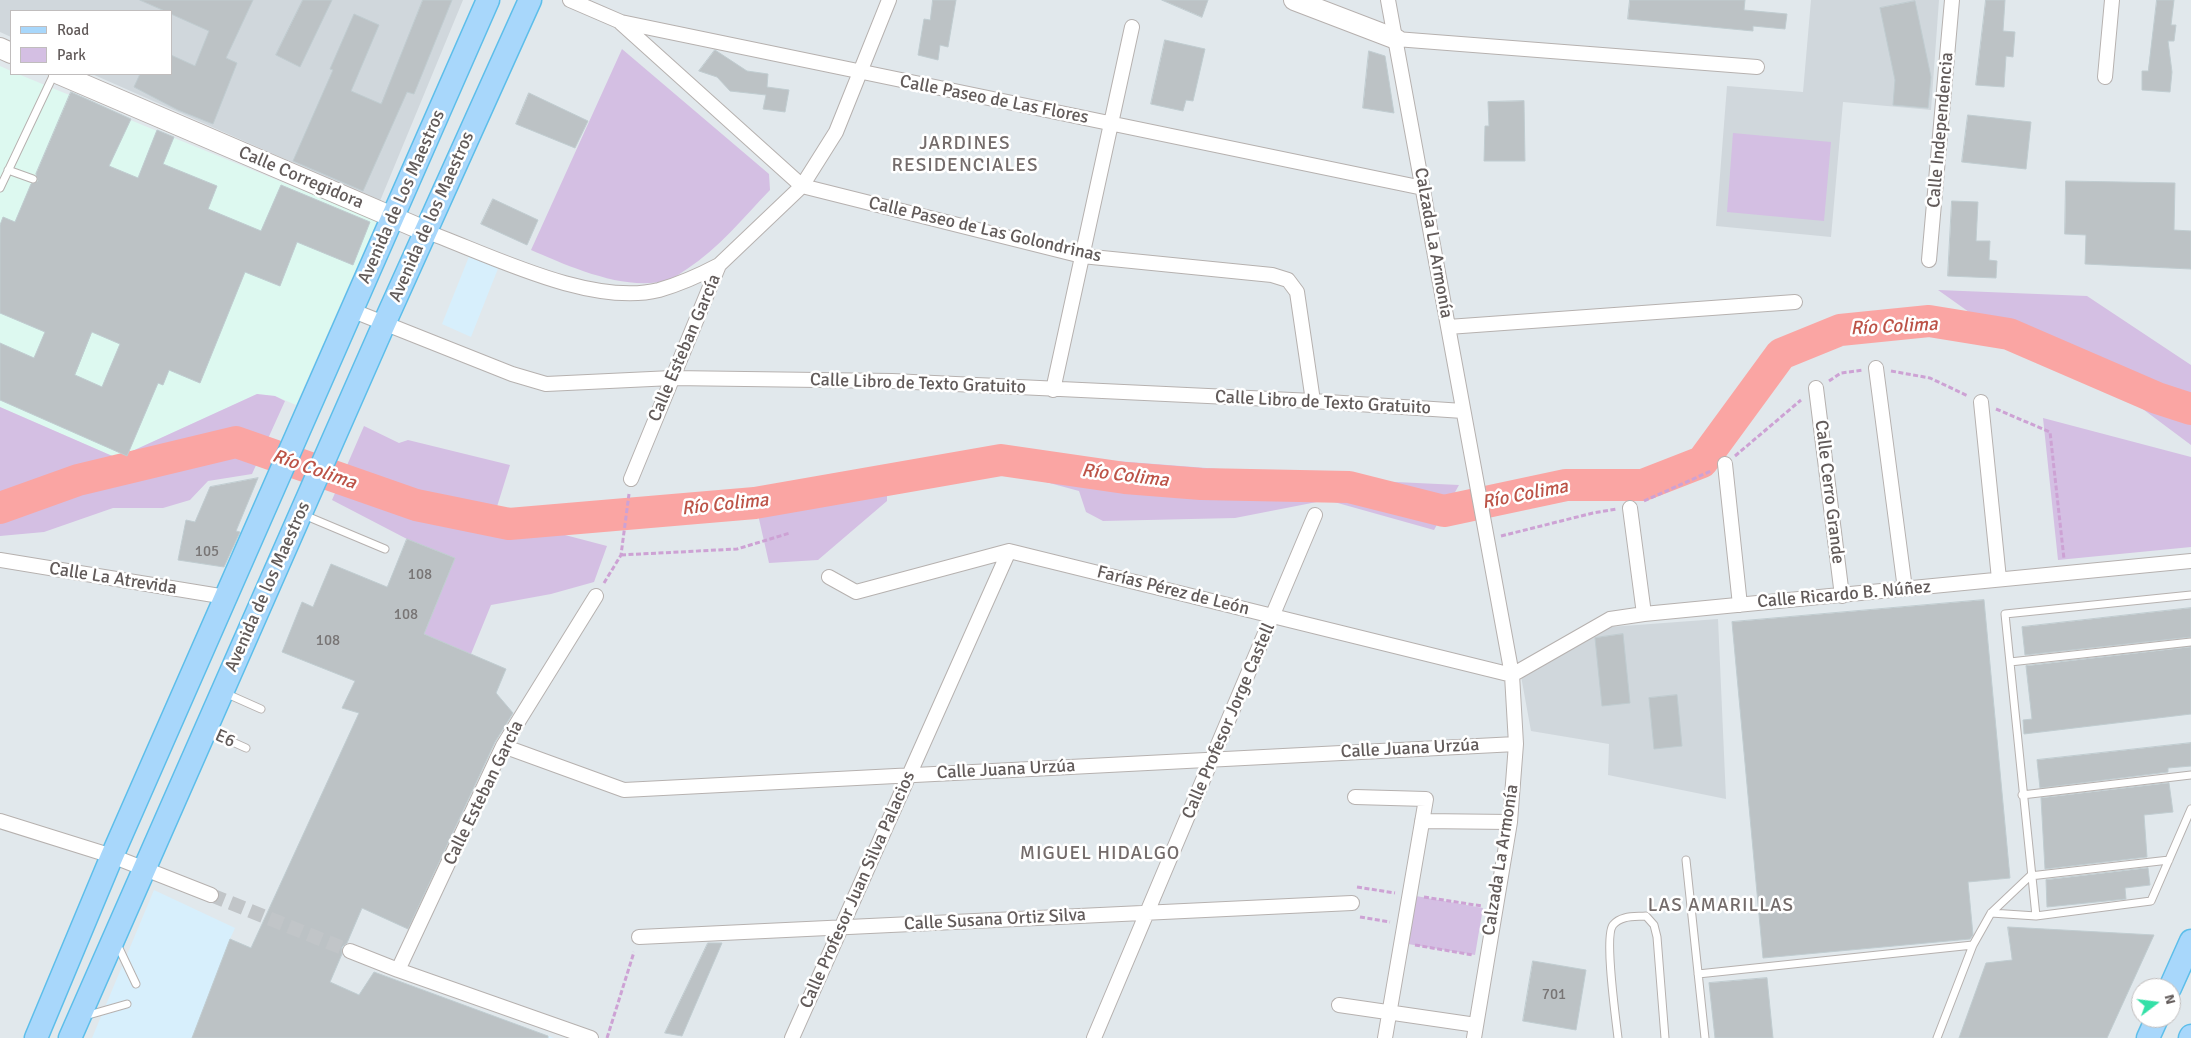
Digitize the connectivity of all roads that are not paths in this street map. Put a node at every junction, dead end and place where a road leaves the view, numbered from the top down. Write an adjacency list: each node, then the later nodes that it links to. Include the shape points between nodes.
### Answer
1 (488, 0): 23 (main road, Avenida de Los Maestros)
2 (530, 0): 24 (main road, Avenida de los Maestros)
3 (570, 0): 9 (street, Calle Paseo de Las Flores)
4 (889, 0): 13 (street, Calle Esteban García)
5 (1294, 0): 11 (street)
6 (1388, 0): 11 (street, Calzada La Armonía)
7 (1952, 0): 26 (street, Calle Independencia)
8 (2112, 0): 16 (street)
9 (621, 22): 13 (street, Calle Paseo de Las Flores); 20 (street, Calle Paseo de Las Golondrinas)
10 (1132, 28): 17 (street)
11 (1396, 39): 12 (street); 22 (street, Calzada La Armonía)
12 (1757, 67)
13 (860, 73): 17 (street, Calle Paseo de Las Flores); 20 (street, Calle Esteban García, via 836,132)
14 (54, 75): 18 (lane)
15 (61, 75): 23 (street, Calle Corregidora)
16 (2105, 77)
17 (1111, 123): 22 (street, Calle Paseo de Las Flores); 25 (street)
18 (8, 170): 19 (lane); 21 (lane)
19 (33, 179)
20 (802, 186): 25 (street, Calle Paseo de Las Golondrinas); 27 (street, Calle Esteban García)
21 (0, 188)
22 (1423, 188): 31 (street, Calzada La Armonía)
23 (394, 218): 24 (street, Calle Corregidora); 29 (main road, Avenida de Los Maestros)
24 (425, 231): 27 (street, Calle Corregidora, via 571,286 603,291 658,290 689,280); 30 (main road, Avenida de los Maestros)
25 (1082, 256): 35 (street); 37 (street, Calle Paseo de Las Golondrinas, via 1272,274 1288,280 1297,292)
26 (1929, 260)
27 (719, 265): 33 (street, Calle Esteban García)
28 (1795, 302): 31 (street)
29 (351, 310): 30 (street, Calle Libro de Texto Gratuito); 36 (main road, Avenida de Los Maestros)
30 (384, 324): 33 (street, Calle Libro de Texto Gratuito, via 546,384); 43 (main road, Avenida de los Maestros)
31 (1448, 327): 39 (street, Calzada La Armonía)
32 (1876, 368): 51 (street)
33 (672, 378): 35 (street, Calle Libro de Texto Gratuito, via 892,381); 41 (street, Calle Esteban García)
34 (1816, 388): 54 (street, Calle Cerro Grande)
35 (1053, 390): 37 (street, Calle Libro de Texto Gratuito)
36 (314, 393): 55 (main road, Avenida de los Maestros)
37 (1313, 400): 39 (street, Calle Libro de Texto Gratuito)
38 (1981, 402): 50 (street)
39 (1464, 411): 61 (street, Calzada La Armonía)
40 (1725, 464): 56 (street)
41 (631, 479)
42 (1630, 508): 57 (street)
43 (301, 514): 45 (lane); 62 (main road, Avenida de los Maestros)
44 (1315, 515): 58 (street, Calle Profesor Jorge Castell)
45 (385, 549)
46 (1009, 551): 49 (street, via 856,592); 58 (street, Farías Pérez de León); 69 (street, Calle Profesor Juan Silva Palacios)
47 (0, 560): 55 (street, Calle La Atrevida)
48 (2191, 561): 50 (street, Calle Ricardo B. Núñez)
49 (829, 577)
50 (1999, 580): 51 (street, Calle Ricardo B. Núñez)
51 (1905, 589): 54 (street, Calle Ricardo B. Núñez)
52 (2191, 595): 60 (lane, via 2005,614)
53 (596, 596): 66 (street, Calle Esteban García)
54 (1842, 596): 56 (street, Calle Ricardo B. Núñez)
55 (226, 597): 77 (main road, Avenida de los Maestros)
56 (1740, 605): 57 (street, Calle Ricardo B. Núñez)
57 (1644, 614): 61 (street, Calle Ricardo B. Núñez, via 1610,620)
58 (1273, 616): 61 (street, Farías Pérez de León); 68 (street, Calle Profesor Jorge Castell)
59 (2191, 642): 60 (lane)
60 (2010, 662): 71 (lane)
61 (1512, 674): 65 (street, Calzada La Armonía)
62 (222, 692): 63 (lane); 64 (main road, Avenida de los Maestros)
63 (261, 709)
64 (205, 730): 67 (lane, E6); 80 (main road, Avenida de los Maestros)
65 (1516, 744): 68 (street, Calle Juana Urzúa); 76 (street, Calzada La Armonía)
66 (503, 746): 69 (street, Calle Juana Urzúa, via 624,790); 93 (street, Calle Esteban García)
67 (246, 748)
68 (1213, 760): 69 (street, Calle Juana Urzúa); 84 (street, Calle Profesor Jorge Castell)
69 (910, 774): 87 (street, Calle Profesor Juan Silva Palacios)
70 (2191, 775): 71 (lane)
71 (2022, 795): 81 (lane)
72 (1354, 797): 75 (street, via 1426,799)
73 (2191, 809): 79 (lane)
74 (0, 821): 77 (street)
75 (1422, 821): 76 (street); 99 (street)
76 (1510, 822): 101 (street, Calzada La Armonía)
77 (112, 856): 80 (street); 102 (main road, Avenida de los Maestros)
78 (1686, 860): 94 (lane)
79 (2169, 860): 81 (lane); 86 (lane, via 2151,901)
80 (144, 868): 82 (street); 88 (main road, Avenida de los Maestros)
81 (2030, 876): 85 (lane); 86 (lane)
82 (212, 895)
83 (1352, 903): 84 (street, Calle Susana Ortiz Silva)
84 (1148, 913): 87 (street, Calle Susana Ortiz Silva); 105 (street, Calle Profesor Jorge Castell)
85 (1992, 913): 86 (lane); 91 (lane)
86 (2036, 916)
87 (842, 927): 89 (street, Calle Susana Ortiz Silva); 104 (street, Calle Profesor Juan Silva Palacios)
88 (114, 936): 96 (lane); 100 (main road, Avenida de los Maestros)
89 (639, 937)
90 (2191, 941): 95 (main road)
91 (1973, 945): 94 (lane); 110 (lane)
92 (350, 951): 93 (street)
93 (398, 970): 103 (street)
94 (1698, 974): 109 (lane)
95 (2174, 978)
96 (136, 984)
97 (127, 1004): 100 (lane)
98 (1339, 1005): 99 (street)
99 (1389, 1012): 101 (street); 106 (street)
100 (74, 1028)
101 (1475, 1032)
102 (36, 1038)
103 (592, 1038)
104 (792, 1038)
105 (1094, 1038)
106 (1385, 1038)
107 (1618, 1038): 108 (lane, via 1609,944 1611,927 1627,917 1646,916 1654,925 1657,937)
108 (1665, 1038)
109 (1705, 1038)
110 (1937, 1038)

